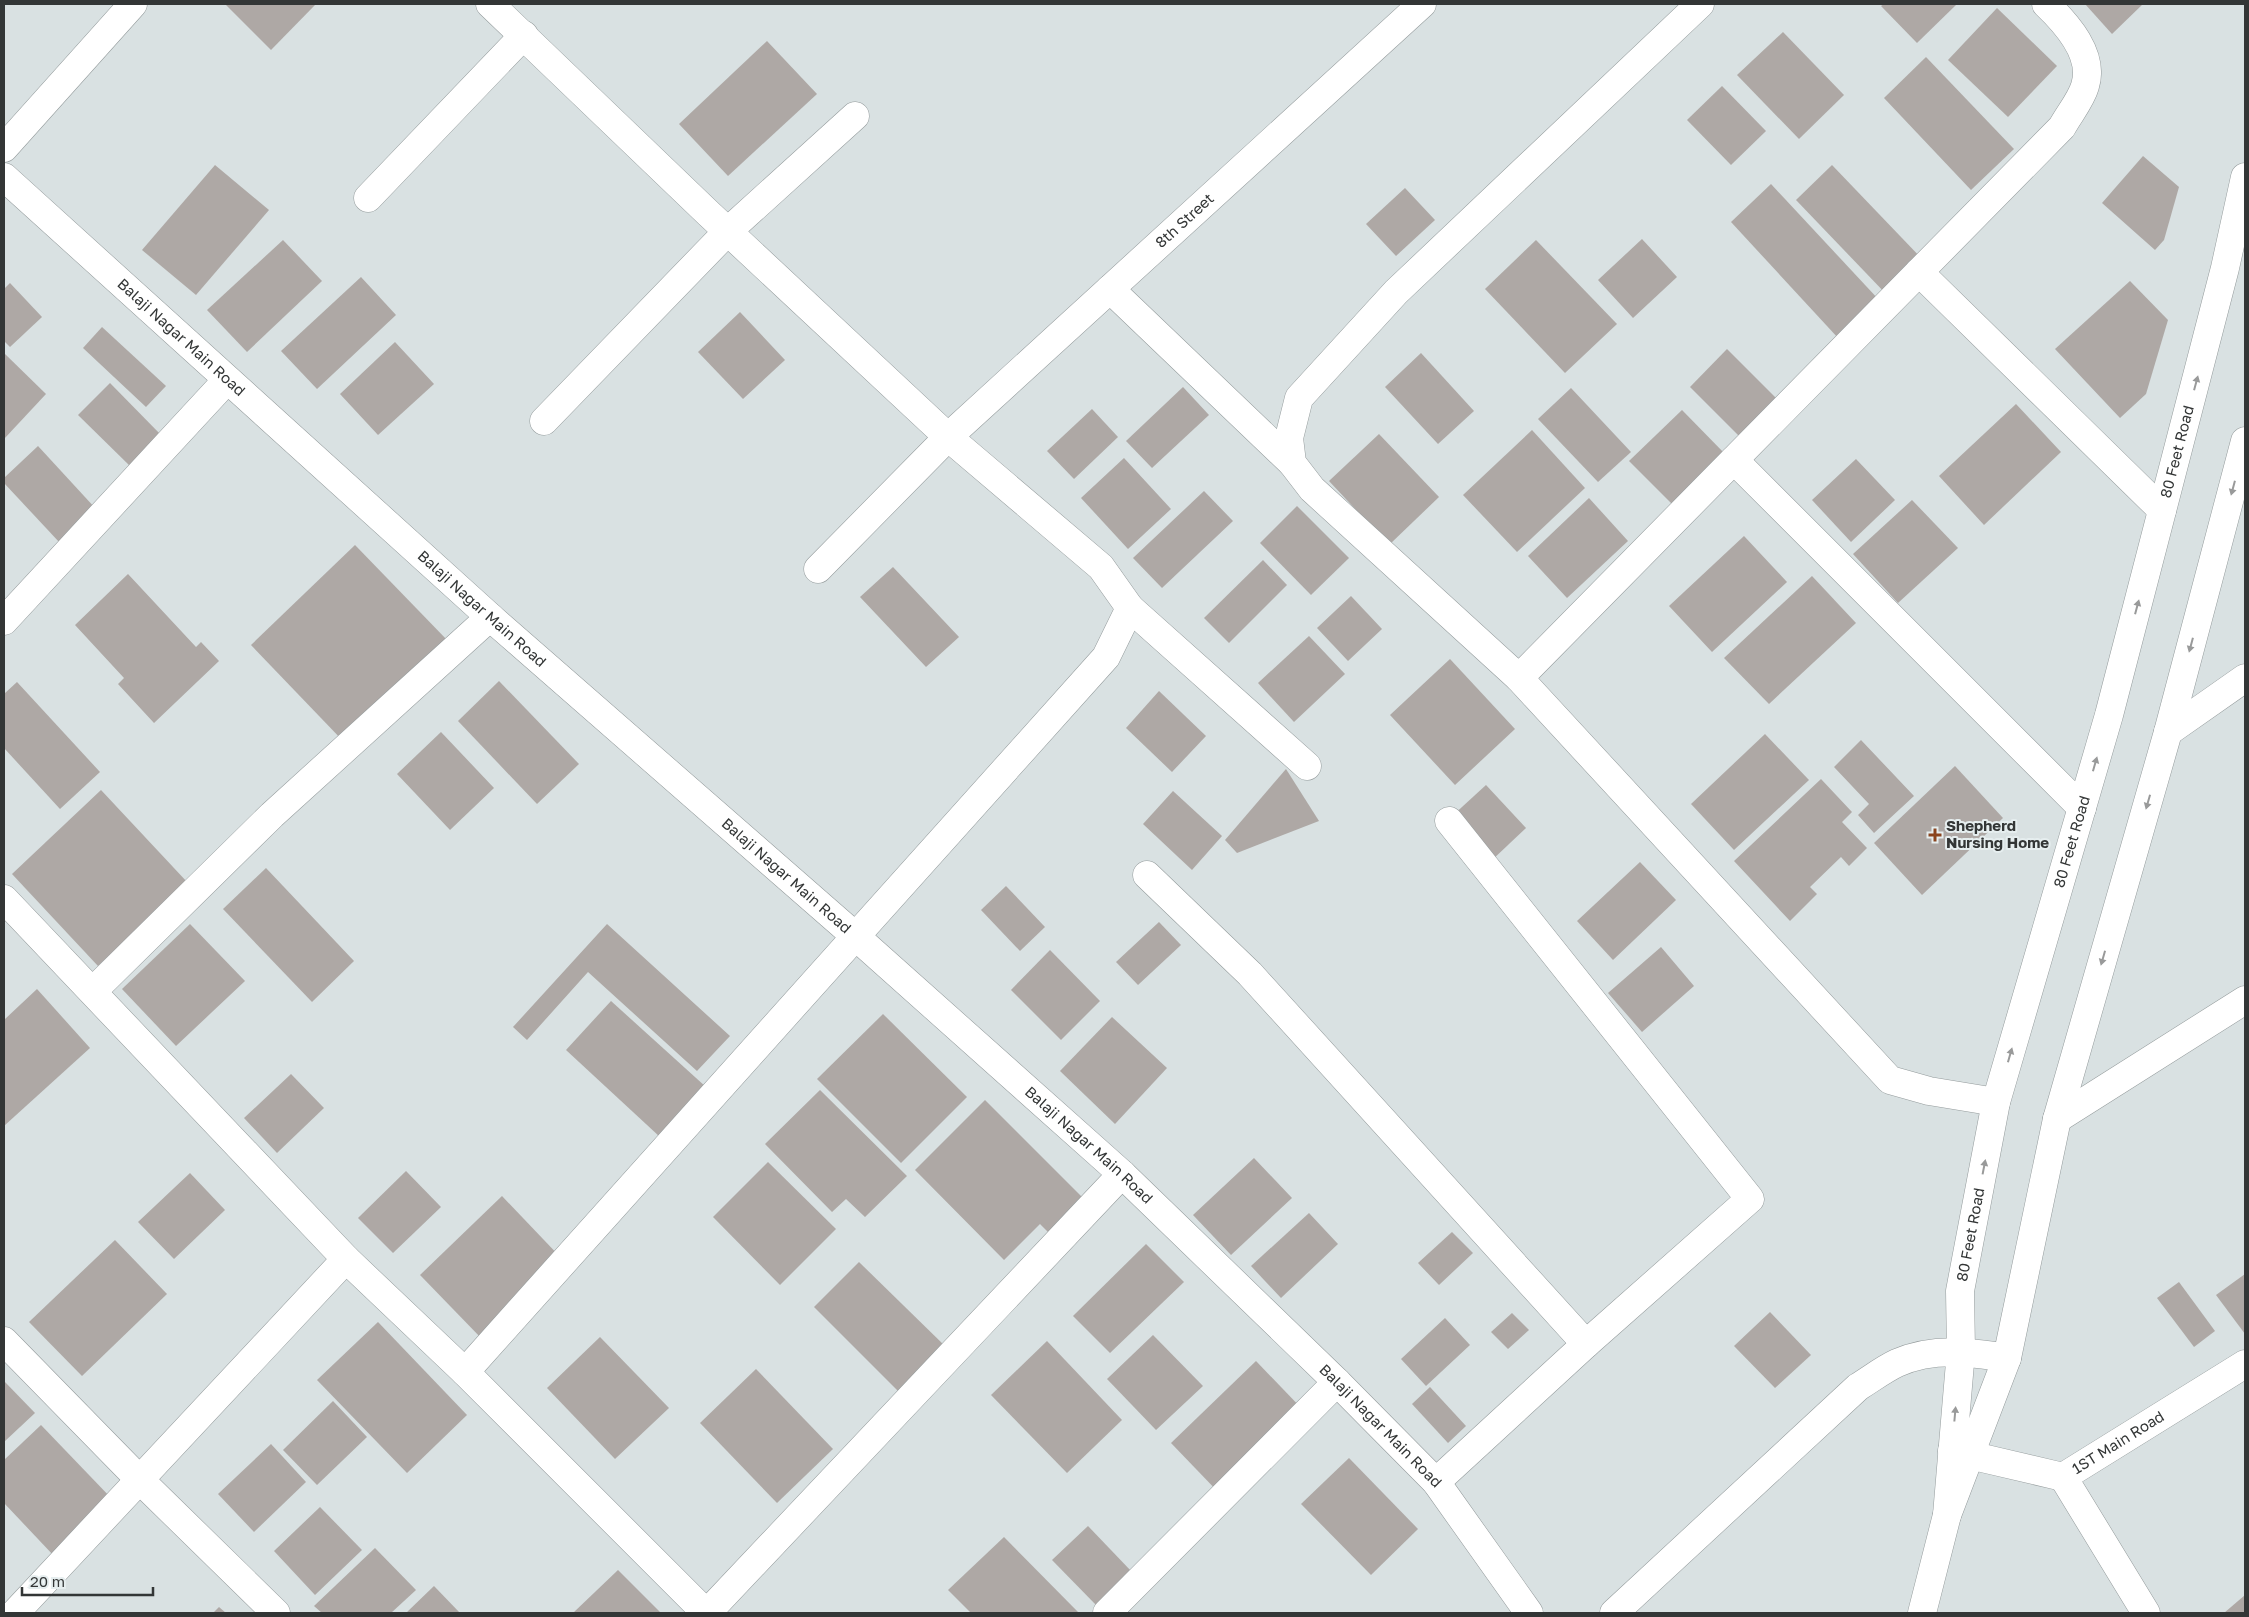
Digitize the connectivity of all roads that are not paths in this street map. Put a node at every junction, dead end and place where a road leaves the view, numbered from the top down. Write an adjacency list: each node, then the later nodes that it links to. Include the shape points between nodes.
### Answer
1 (133, 4): 8 (street)
2 (490, 4): 6 (street)
3 (1422, 4): 14 (street, 8th Street)
4 (1700, 4): 20 (street, via 1396,292 1299,398 1289,438)
5 (2046, 4): 13 (street, via 2062,19 2086,57 2086,86 2062,127)
6 (524, 35): 11 (street); 12 (street)
7 (855, 116): 12 (street)
8 (4, 148)
9 (4, 176): 15 (street, Balaji Nagar Main Road)
10 (2245, 177): 21 (street, 80 Feet Road, one-way to 10, via 2225,268)
11 (368, 198)
12 (727, 232): 16 (street); 17 (street)
13 (1919, 272): 19 (street); 21 (street)
14 (1110, 289): 17 (street, 8th Street); 20 (street)
15 (227, 380): 24 (street, Balaji Nagar Main Road); 25 (street)
16 (544, 421)
17 (948, 437): 22 (street, 8th Street); 23 (street, via 1101,567)
18 (2245, 441): 28 (street, 80 Feet Road, one-way to 28)
19 (1734, 460): 26 (street); 30 (street)
20 (1292, 463): 26 (street, via 1312,489)
21 (2162, 510): 30 (street, 80 Feet Road, one-way to 21)
22 (818, 569)
23 (1130, 608): 29 (street); 34 (street, via 1106,657)
24 (490, 617): 34 (street, Balaji Nagar Main Road); 35 (street, via 272,815)
25 (4, 621)
26 (1519, 678): 37 (street, via 1890,1080 1929,1092)
27 (2245, 678): 28 (street)
28 (2168, 732): 38 (street, 80 Feet Road, one-way to 38)
29 (1307, 766)
30 (2082, 808): 37 (street, 80 Feet Road, one-way to 30)
31 (1449, 821): 42 (street, via 1750,1199)
32 (1147, 876): 42 (street, via 1250,974)
33 (4, 899): 35 (street)
34 (854, 935): 39 (street, Balaji Nagar Main Road); 46 (street)
35 (93, 992): 40 (street)
36 (2245, 1000): 38 (street)
37 (1996, 1102): 43 (street, 80 Feet Road, one-way to 37, via 1960,1291)
38 (2057, 1119): 44 (street, 80 Feet Road)
39 (1122, 1174): 47 (street, Balaji Nagar Main Road); 54 (street)
40 (346, 1259): 46 (street); 50 (street)
41 (4, 1341): 50 (street)
42 (1586, 1344): 51 (street)
43 (1961, 1351): 44 (street); 48 (street, 80 Feet Road, one-way to 43); 57 (street, via 1926,1354 1897,1363 1858,1387)
44 (2007, 1358): 48 (street, 80 Feet Road)
45 (2245, 1364): 49 (street, 1ST Main Road)
46 (465, 1372): 54 (street)
47 (1337, 1382): 51 (street, Balaji Nagar Main Road); 55 (street)
48 (1961, 1453): 49 (street, 1ST Main Road); 58 (street, 80 Feet Road)
49 (2063, 1477): 59 (street)
50 (140, 1480): 52 (street); 53 (street)
51 (1436, 1482): 56 (street, Balaji Nagar Main Road)
52 (15, 1613)
53 (276, 1613)
54 (707, 1613)
55 (1107, 1613)
56 (1529, 1613)
57 (1614, 1613)
58 (1922, 1613)
59 (2146, 1613)

